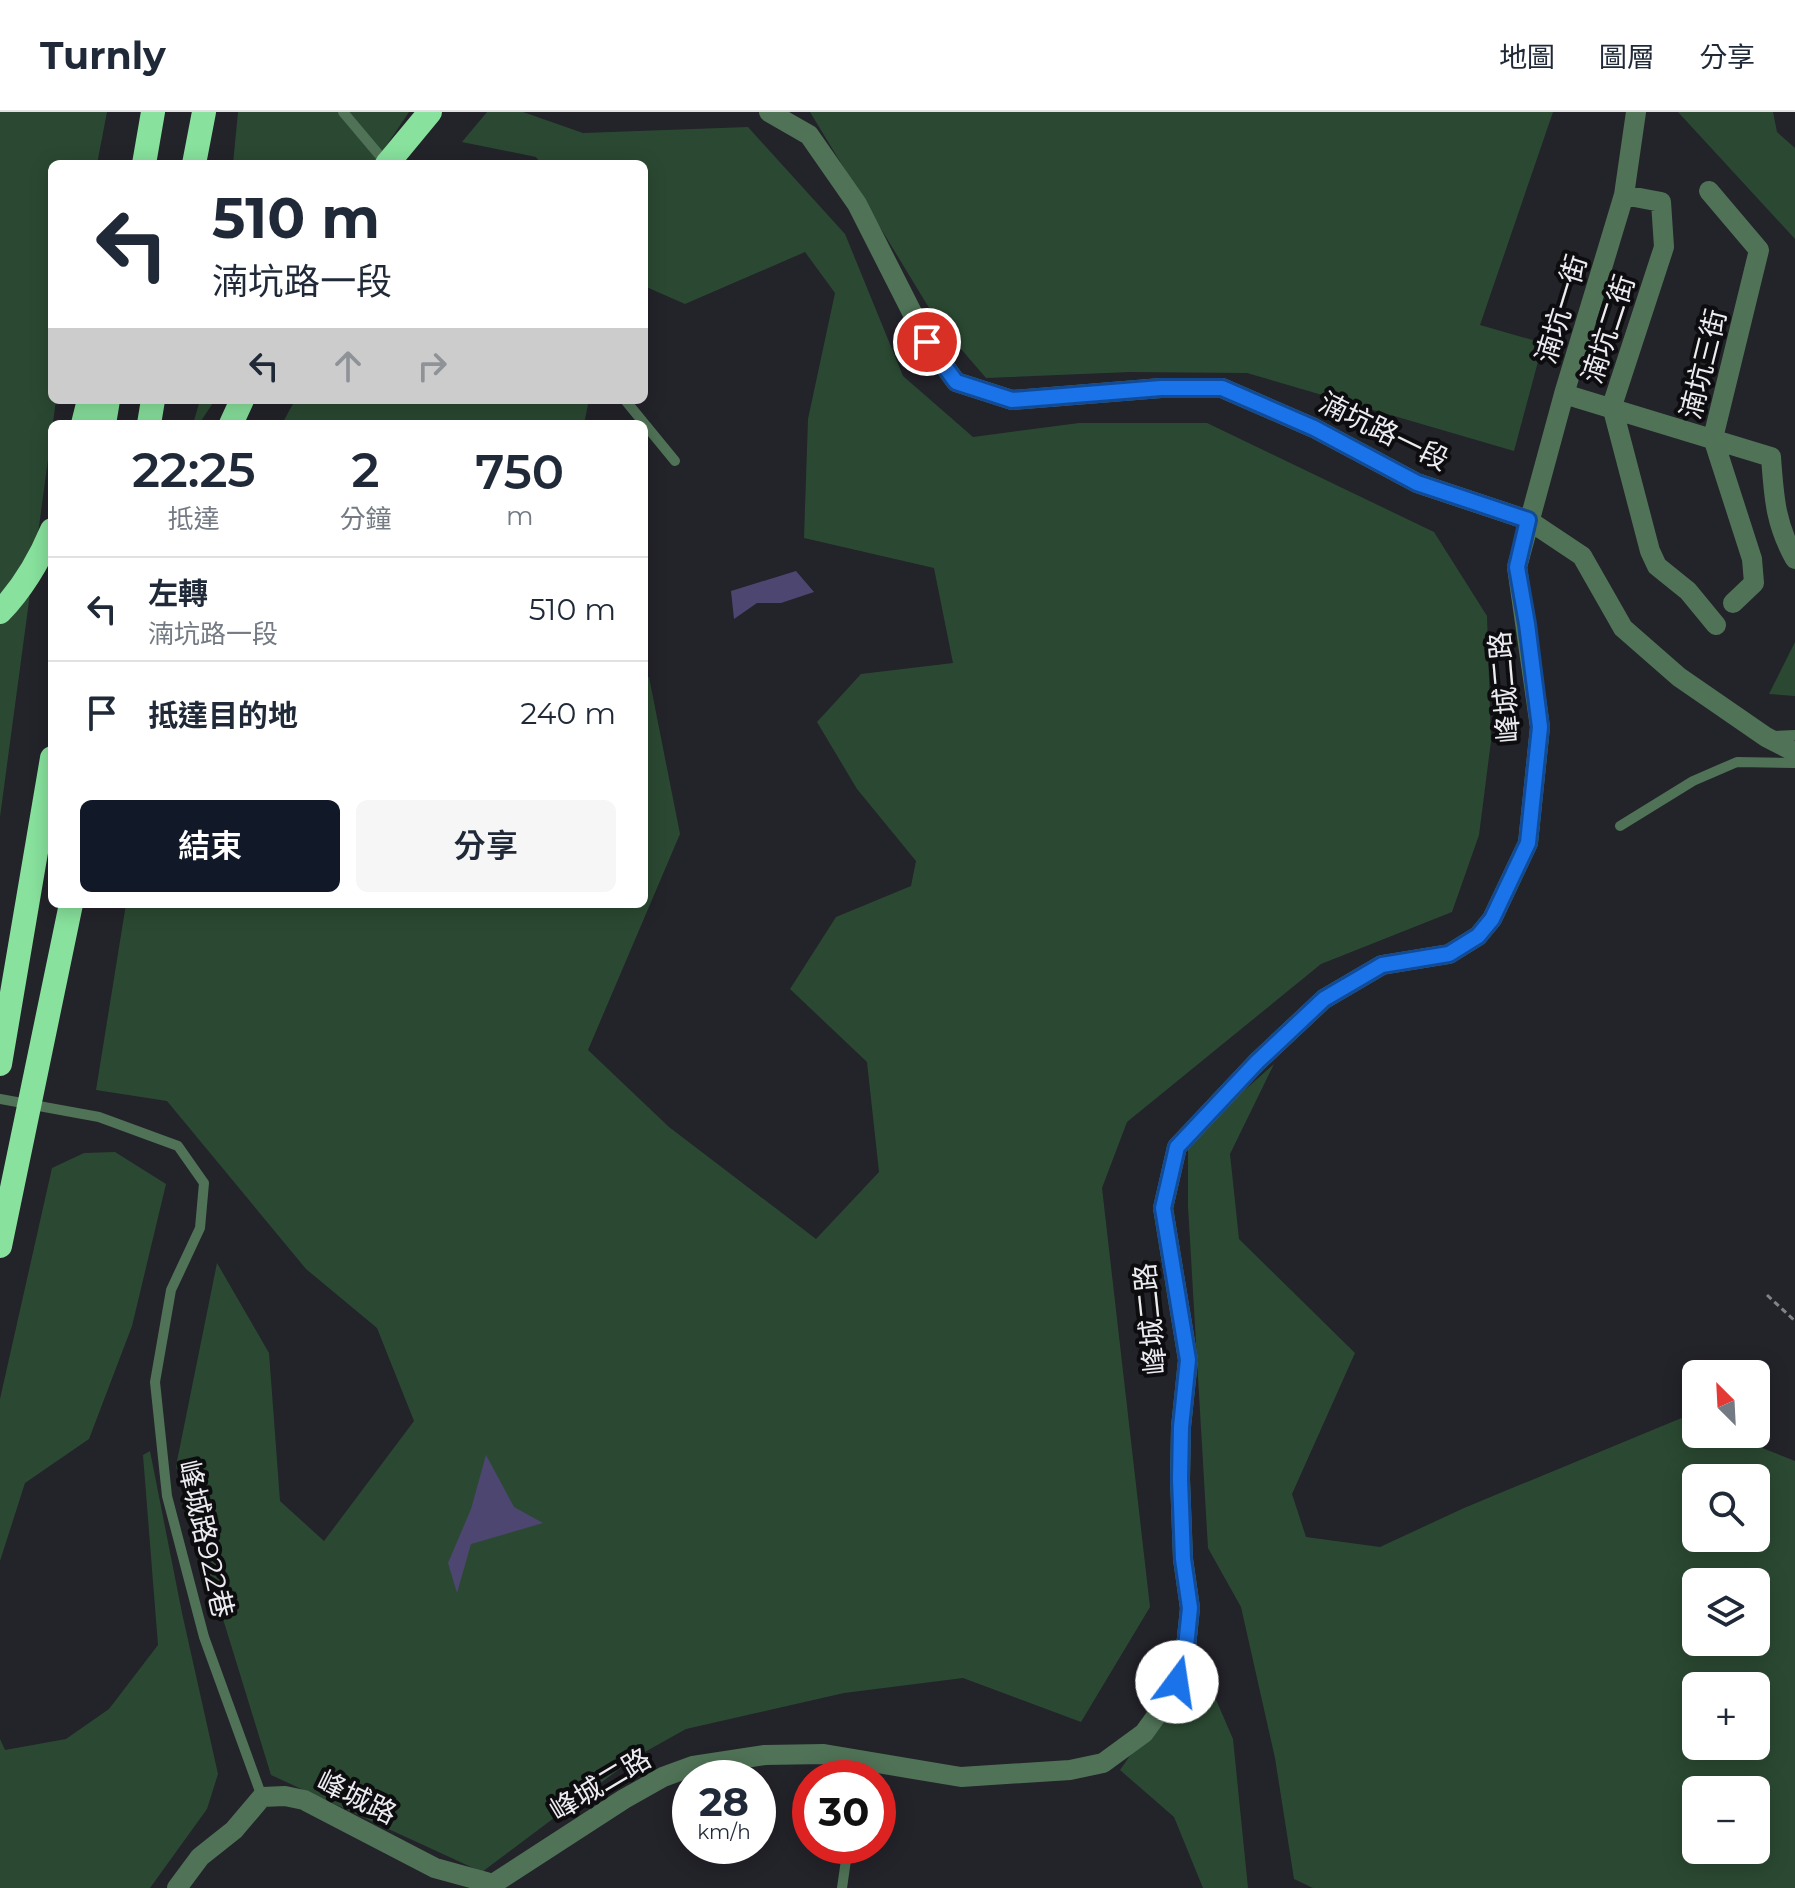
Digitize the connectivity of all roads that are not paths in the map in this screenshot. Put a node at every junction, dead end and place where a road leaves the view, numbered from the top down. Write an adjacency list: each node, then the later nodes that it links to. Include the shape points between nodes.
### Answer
1 (153, 112): 7 (highway)
2 (204, 112): 8 (highway)
3 (343, 112): 9 (lane)
4 (430, 112): 10 (highway)
5 (769, 112): 20 (street, 湳坑路一段, via 809,135 857,204 927,342 956,382 1012,400 1222,388 1314,428 1417,483)
6 (1636, 112): 12 (street, 湳坑一街)
7 (145, 160)
8 (195, 160)
9 (384, 160)
10 (391, 160)
11 (1709, 191): 18 (street, 湳坑三街, via 1759,250)
12 (1624, 195): 13 (street, 湳坑一街); 15 (street, 湳坑二街, via 1661,202 1664,247)
13 (1564, 394): 15 (street); 20 (street, 湳坑一街)
14 (628, 404): 16 (lane)
15 (1612, 406): 18 (street); 25 (street, 湳坑二街, via 1657,566 1688,591)
16 (641, 420)
17 (648, 428): 19 (lane)
18 (1713, 438): 22 (street, via 1771,457 1782,536); 23 (street, 湳坑三街, via 1752,559 1754,583)
19 (675, 461)
20 (1528, 520): 27 (street, 湳坑路一段, via 1582,556 1623,628 1679,677); 36 (street, 峰城二路, via 1517,567 1540,727 1528,843 1492,919 1478,936 1449,954 1382,965 1324,999 1177,1147 1163,1208 1188,1360 1180,1479 1190,1608 1184,1666 1170,1697 1144,1733 1103,1763 1070,1770 961,1777)
21 (48, 540): 24 (highway, via 39,561)
22 (1795, 559)
23 (1733, 603)
24 (0, 612)
25 (1716, 625)
26 (1795, 735): 27 (lane)
27 (1766, 737): 28 (street, 湳坑路一段)
28 (1795, 752)
29 (1795, 763): 31 (lane, via 1737,762 1693,781)
30 (48, 785): 33 (highway)
31 (1620, 826)
32 (72, 908): 35 (highway)
33 (0, 1064)
34 (0, 1099): 38 (lane, 峰城路922巷, via 99,1117 178,1146 204,1183 200,1228 171,1290 155,1382 167,1496 204,1637)
35 (0, 1246)
36 (846, 1757): 37 (lane); 40 (street, 峰城二路, via 765,1755 693,1766 624,1799)
37 (847, 1760)
38 (262, 1797): 40 (street, 峰城路, via 304,1800 435,1868); 41 (street, via 234,1830 200,1857)
39 (845, 1864): 42 (lane)
40 (494, 1886)
41 (177, 1888)
42 (842, 1888)

